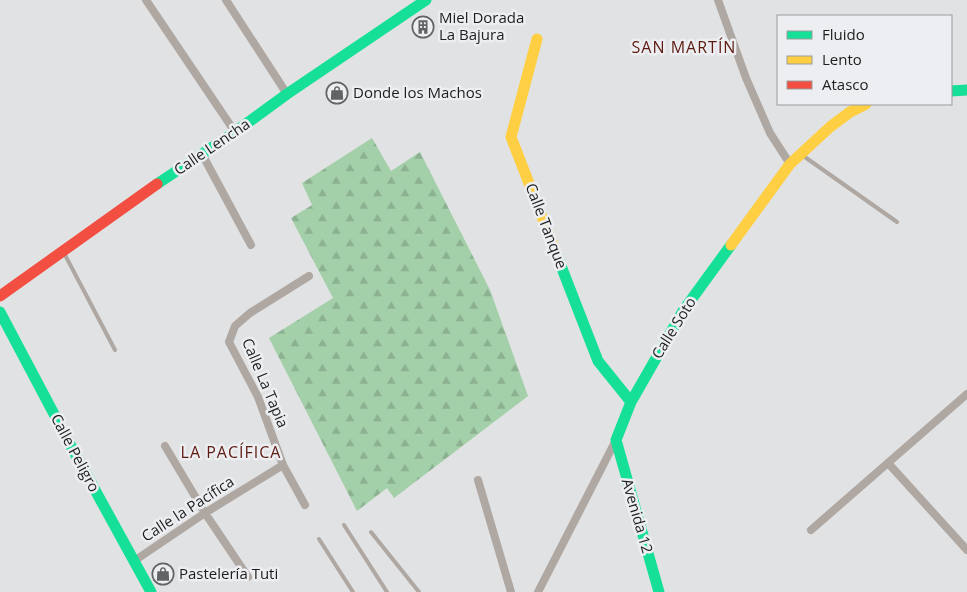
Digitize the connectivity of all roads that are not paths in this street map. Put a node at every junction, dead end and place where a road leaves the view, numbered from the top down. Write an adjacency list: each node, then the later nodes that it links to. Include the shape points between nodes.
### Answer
1 (146, 0): 10 (street)
2 (226, 0): 8 (street)
3 (426, 0): 8 (street, Calle Lencha)
4 (718, 0): 13 (street, via 770,133)
5 (537, 39): 22 (street, Calle Tanque, via 511,137 598,361)
6 (967, 90): 7 (street)
7 (952, 91)
8 (287, 94): 10 (street, Calle Lencha)
9 (864, 105): 12 (street, Calle Soto, via 830,127)
10 (235, 132): 11 (street, Calle Lencha)
11 (202, 154): 15 (street); 16 (street, Calle Lencha)
12 (800, 154): 13 (street, Calle Soto); 14 (lane)
13 (790, 164): 22 (street, Calle Soto, via 683,311)
14 (897, 222)
15 (251, 245)
16 (63, 251): 18 (street, Calle Lencha); 20 (lane)
17 (309, 276): 26 (street, Calle La Tapia, via 250,313 235,326 230,342 258,397)
18 (0, 296)
19 (0, 312): 35 (street, Calle Peligro)
20 (115, 350)
21 (967, 394): 25 (street)
22 (631, 402): 23 (street, Calle Soto)
23 (616, 440): 42 (street, Calle Soto); 43 (street, Avenida 12)
24 (164, 446): 29 (street)
25 (888, 463): 31 (street); 34 (street)
26 (283, 465): 28 (street, Calle La Tapia); 29 (street, Calle la Pacífica)
27 (478, 480): 41 (street)
28 (305, 505)
29 (206, 513): 35 (street, Calle la Pacífica); 36 (street)
30 (344, 525): 39 (lane)
31 (811, 530)
32 (371, 532): 40 (lane)
33 (319, 538): 38 (lane)
34 (967, 550)
35 (134, 561): 37 (street, Calle Peligro)
36 (248, 577)
37 (151, 592)
38 (352, 592)
39 (387, 592)
40 (419, 592)
41 (511, 592)
42 (538, 592)
43 (659, 592)

